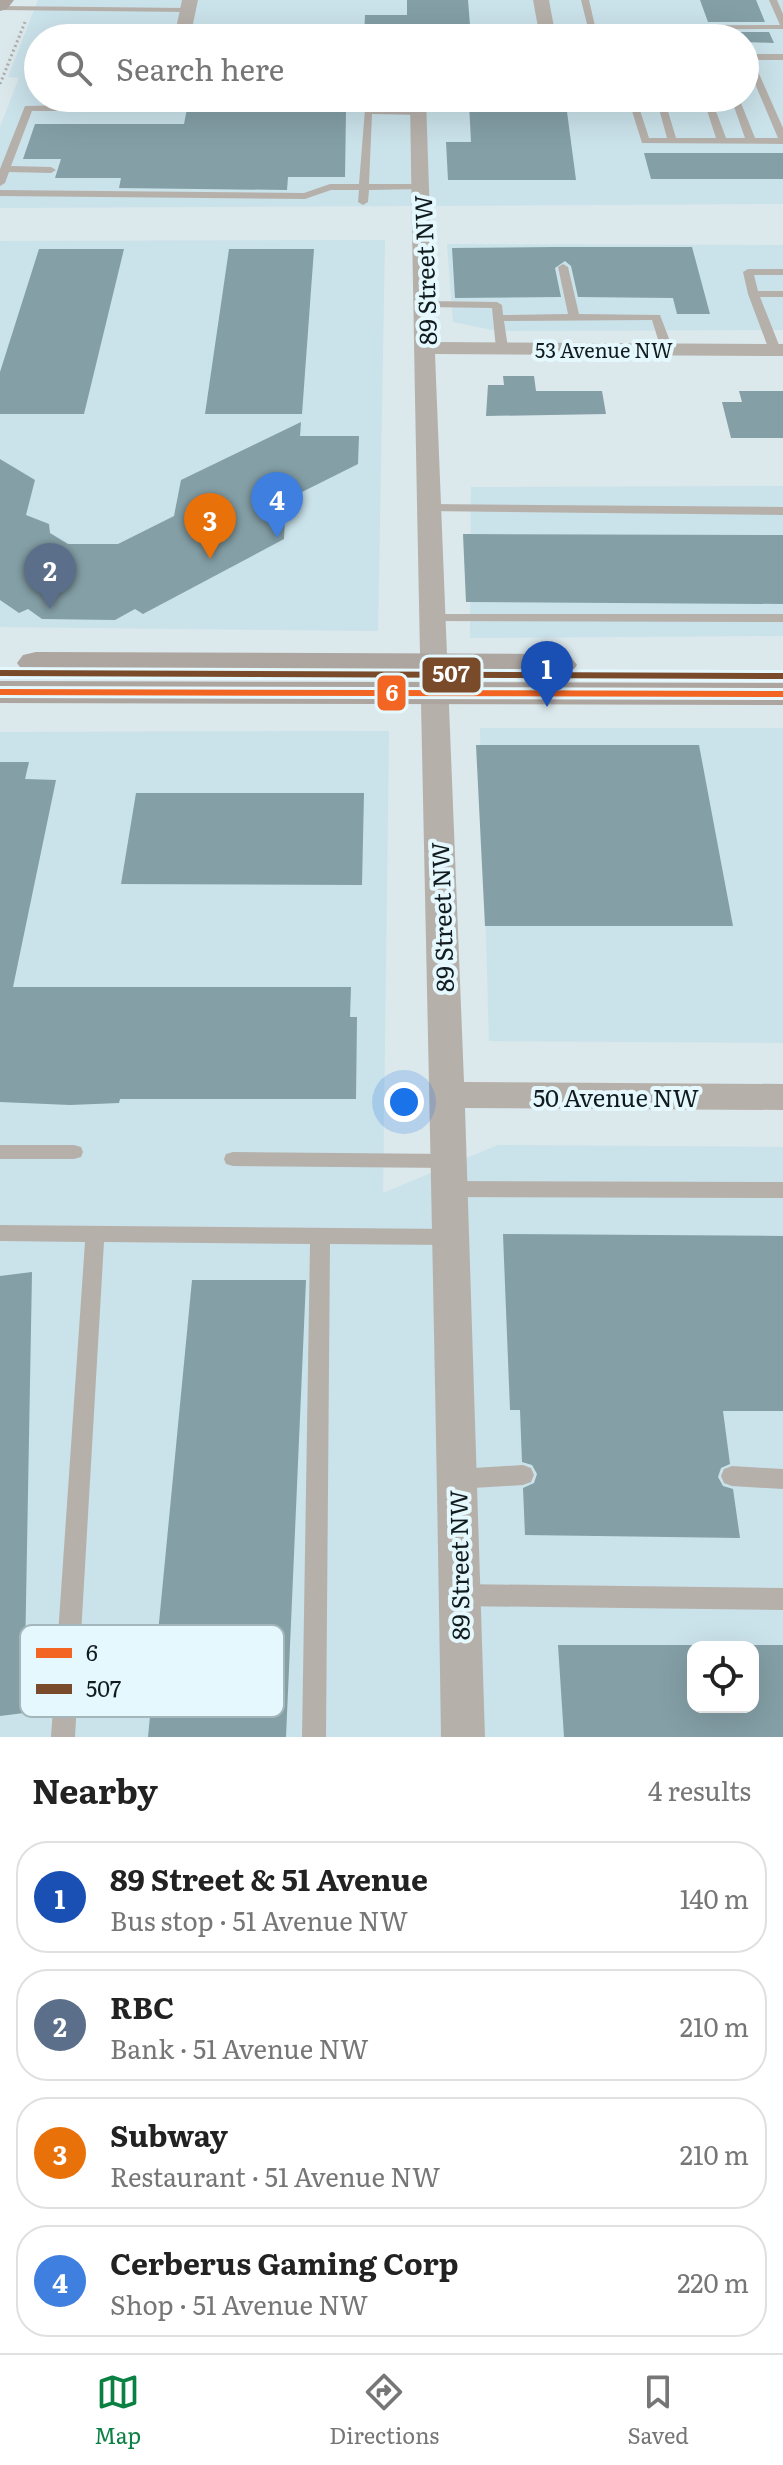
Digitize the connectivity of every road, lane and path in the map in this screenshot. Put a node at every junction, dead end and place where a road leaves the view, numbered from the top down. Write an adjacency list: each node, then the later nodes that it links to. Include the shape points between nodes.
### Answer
1 (541, 0): 8 (street)
2 (585, 0): 9 (lane)
3 (773, 0): 11 (lane)
4 (1, 5): 6 (lane)
5 (189, 5): 6 (lane)
6 (31, 8): 7 (path)
7 (24, 24)
8 (545, 24)
9 (591, 24)
10 (24, 25): 15 (path)
11 (783, 25): 12 (lane)
12 (759, 26)
13 (759, 57): 14 (lane)
14 (783, 57)
15 (0, 84)
16 (759, 85): 24 (lane)
17 (26, 112): 28 (lane)
18 (368, 112): 31 (lane)
19 (418, 112): 32 (street, 89 Street NW)
20 (636, 112): 25 (lane, via 645,141)
21 (664, 112): 25 (lane)
22 (712, 112): 26 (lane)
23 (740, 112): 27 (lane)
24 (783, 140): 27 (lane)
25 (672, 141): 26 (lane)
26 (722, 141): 27 (lane)
27 (751, 141)
28 (5, 169): 29 (lane); 30 (lane)
29 (51, 170)
30 (0, 183)
31 (363, 187): 32 (lane); 33 (lane, via 330,187 305,196); 34 (lane)
32 (421, 187): 39 (street, 89 Street NW)
33 (0, 193)
34 (363, 202)
35 (563, 267): 40 (lane)
36 (783, 272): 37 (lane, via 748,272)
37 (753, 294): 38 (lane); 45 (lane)
38 (783, 294)
39 (424, 304): 41 (lane, via 497,305); 42 (street, 89 Street NW)
40 (574, 317): 41 (lane); 44 (lane, via 656,317)
41 (498, 318): 43 (lane)
42 (426, 348): 43 (street, 53 Avenue NW); 46 (street, 89 Street NW)
43 (502, 348): 44 (street, 53 Avenue NW)
44 (667, 349): 45 (street, 53 Avenue NW)
45 (779, 350)
46 (429, 508): 47 (lane); 48 (street, 89 Street NW)
47 (783, 511)
48 (431, 618): 49 (lane); 52 (street, 89 Street NW)
49 (783, 618)
50 (0, 663): 52 (main road)
51 (783, 666): 52 (main road)
52 (432, 679): 53 (main road); 54 (main road); 55 (street, 89 Street NW)
53 (0, 692)
54 (783, 694)
55 (448, 1095): 56 (street, 50 Avenue NW); 60 (street, 89 Street NW)
56 (783, 1097)
57 (0, 1152): 58 (lane)
58 (74, 1152)
59 (233, 1159): 60 (lane)
60 (450, 1175): 61 (lane); 64 (street, 89 Street NW)
61 (783, 1190)
62 (0, 1233): 63 (lane)
63 (95, 1236): 65 (lane); 72 (lane)
64 (449, 1237): 65 (lane); 68 (street, 89 Street NW)
65 (320, 1238): 75 (lane)
66 (523, 1475): 68 (lane)
67 (732, 1476): 69 (lane)
68 (457, 1479): 70 (street, 89 Street NW)
69 (783, 1479)
70 (457, 1595): 71 (lane); 76 (street, 89 Street NW)
71 (783, 1599)
72 (70, 1625)
73 (64, 1717): 74 (lane)
74 (63, 1737)
75 (314, 1737)
76 (463, 1737)

